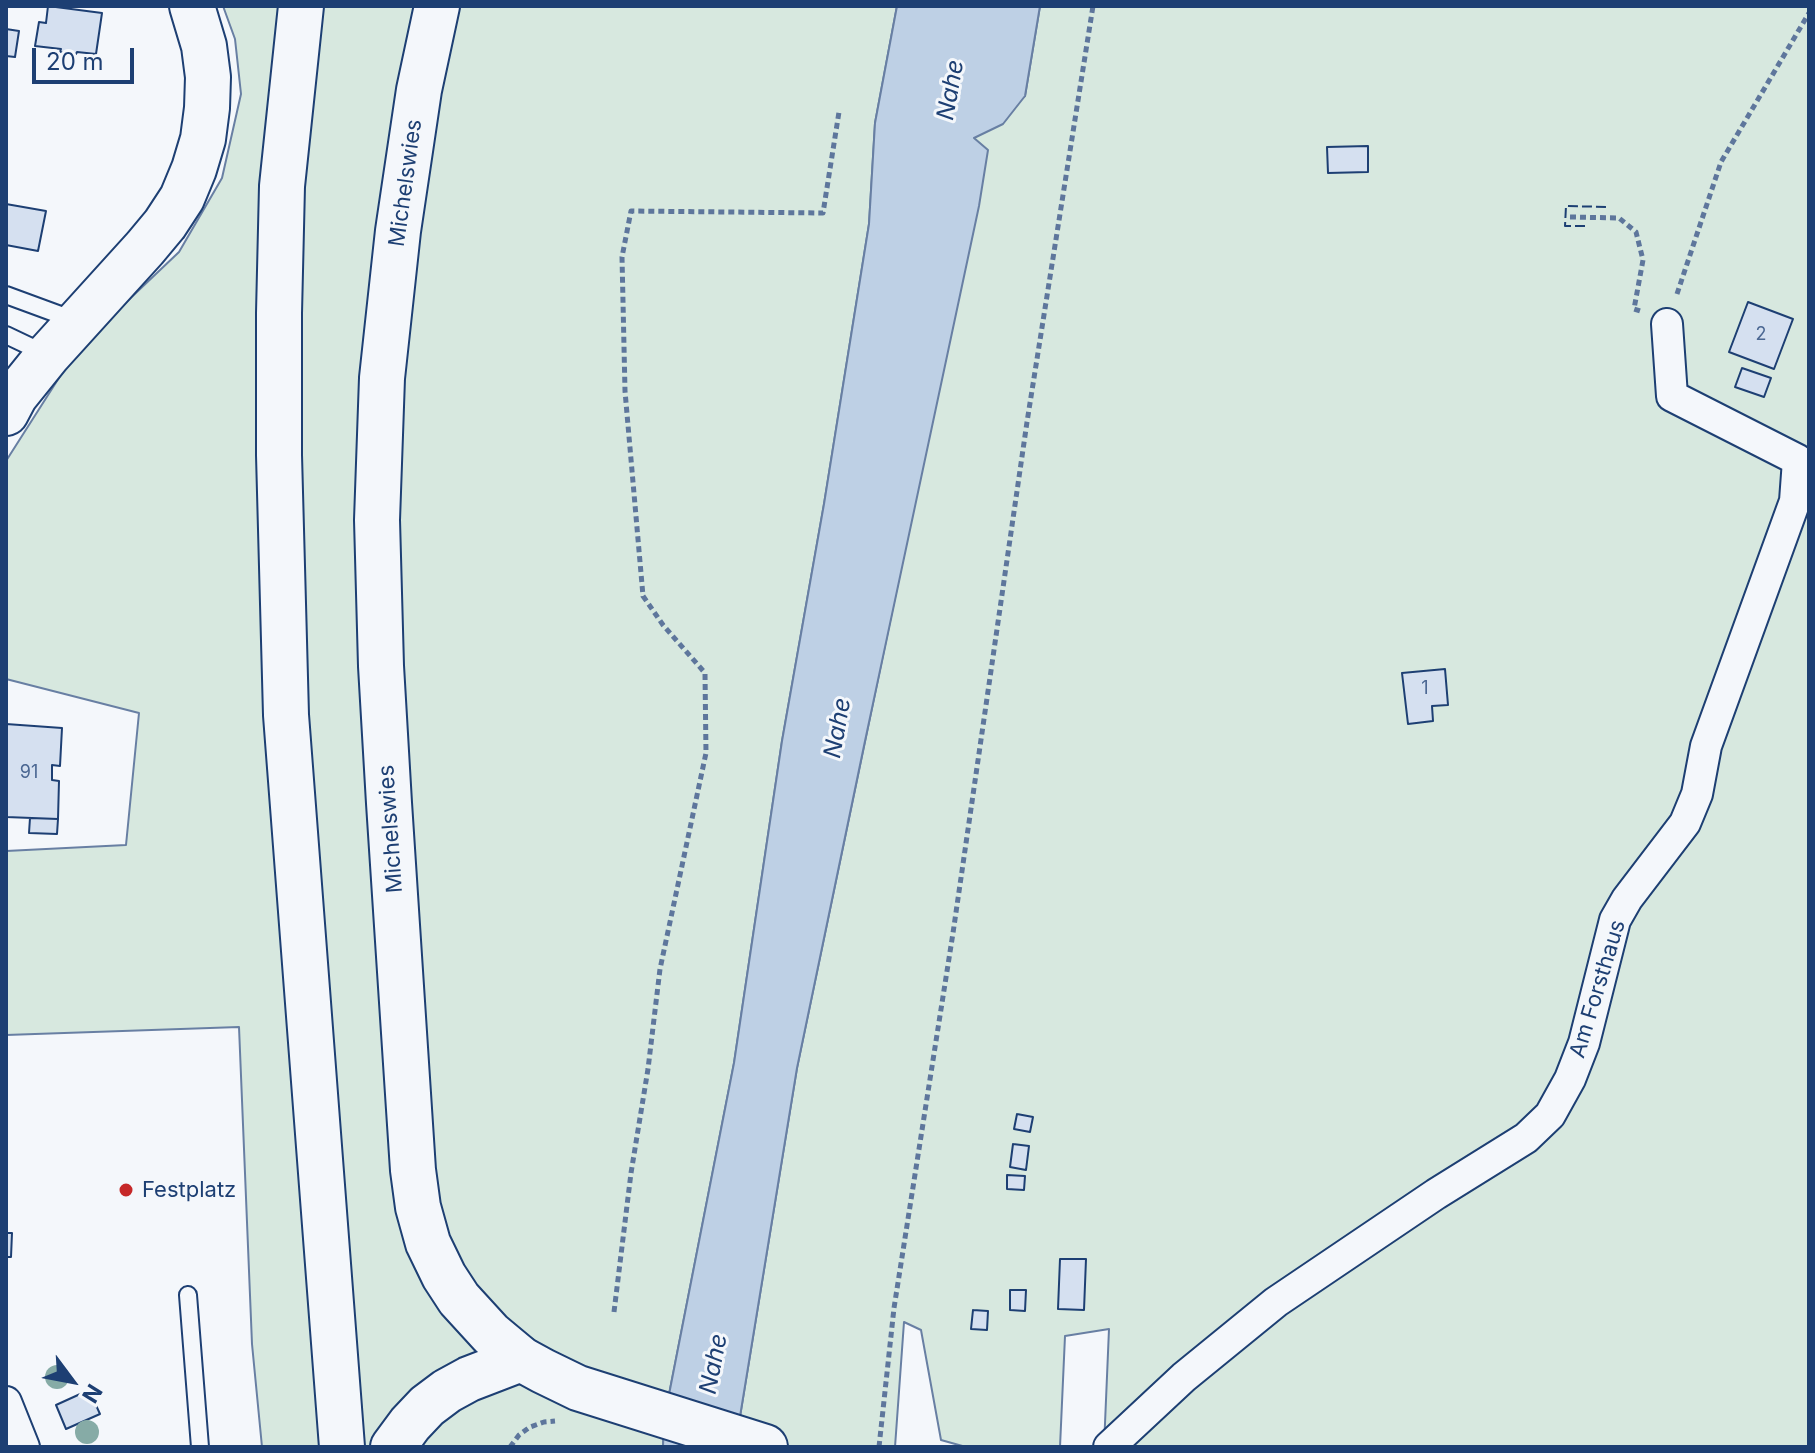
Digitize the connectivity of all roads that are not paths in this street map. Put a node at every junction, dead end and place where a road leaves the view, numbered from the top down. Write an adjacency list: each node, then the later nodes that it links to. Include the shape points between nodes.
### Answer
1 (192, 6): 7 (street, via 208,77 203,139 194,169 165,224)
2 (292, 6): 5 (street)
3 (301, 6): 5 (street)
4 (437, 6): 13 (street, Michelswies, via 398,231 382,378 377,520 388,788 418,1207 428,1243 459,1299)
5 (289, 107): 17 (street, via 279,313 286,715)
6 (6, 295): 7 (lane)
7 (79, 322): 10 (street)
8 (1667, 324): 20 (street, Am Forsthaus, via 1672,396 1798,460 1795,501 1706,746 1685,823 1615,920 1570,1079 1550,1115 1526,1138 1276,1302)
9 (6, 335): 10 (lane)
10 (48, 355): 11 (street)
11 (6, 413)
12 (188, 1295): 16 (lane)
13 (521, 1359): 18 (street, via 447,1391); 19 (street, Michelswies, via 568,1404)
14 (6, 1402): 15 (street)
15 (24, 1447)
16 (200, 1447)
17 (342, 1447)
18 (393, 1447)
19 (765, 1447)
20 (1109, 1447)

